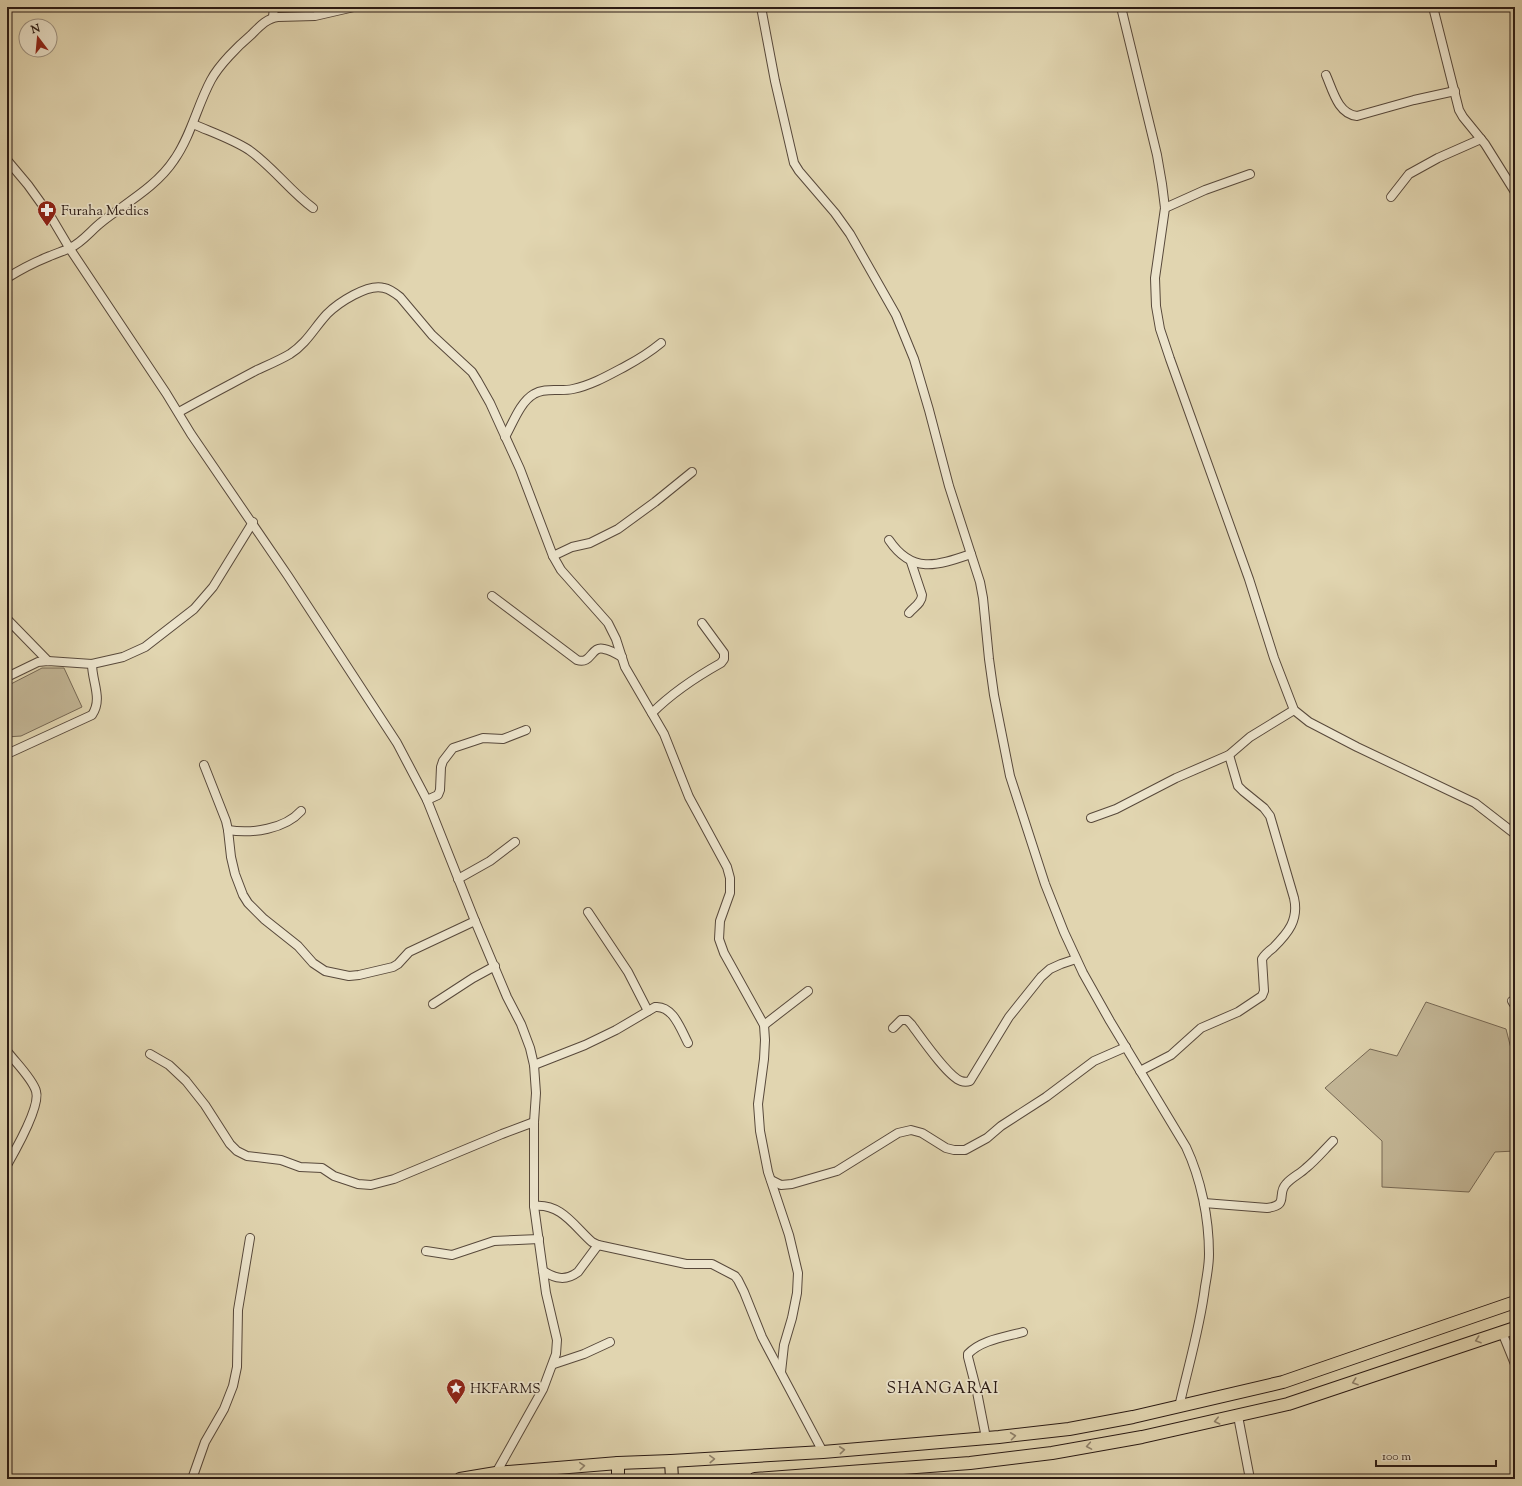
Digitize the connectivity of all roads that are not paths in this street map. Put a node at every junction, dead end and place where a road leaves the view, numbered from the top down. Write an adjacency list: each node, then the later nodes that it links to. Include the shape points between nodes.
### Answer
1 (274, 7): 6 (street)
2 (354, 7): 6 (street, via 315,16)
3 (761, 7): 25 (street, via 794,163 850,234 896,315 914,360)
4 (1121, 7): 16 (street, via 1157,155)
5 (1433, 7): 8 (street)
6 (273, 18): 9 (street, via 246,39 211,79)
7 (1326, 75): 8 (street, via 1344,112 1357,116)
8 (1455, 90): 10 (street, via 1459,110)
9 (192, 124): 15 (street, via 249,150); 17 (street, via 175,159 165,170 142,192 102,222 81,242)
10 (1481, 139): 13 (street); 14 (street, via 1409,174)
11 (7, 160): 17 (street, via 51,217)
12 (1250, 174): 16 (street)
13 (1515, 192)
14 (1391, 197)
15 (313, 208)
16 (1165, 208): 36 (street, via 1155,278 1160,329 1252,586 1276,666)
17 (70, 248): 18 (street, via 28,265); 20 (street)
18 (7, 278)
19 (661, 343): 21 (street, via 648,354 603,379 572,390 536,392 528,398)
20 (179, 412): 21 (street, via 291,353 311,336 327,314 339,304 362,291 384,287 400,297 432,335 472,372); 23 (street)
21 (505, 437): 26 (street)
22 (692, 472): 26 (street, via 618,529 590,543 572,547)
23 (252, 522): 34 (street, via 213,587 188,615 145,647 124,656); 42 (street, via 397,743)
24 (889, 540): 27 (street, via 903,557)
25 (971, 554): 27 (street, via 938,563); 51 (street, via 983,598 994,695 1010,776 1045,884)
26 (553, 556): 32 (street, via 561,570 608,623)
27 (911, 562): 29 (street, via 922,598)
28 (492, 596): 32 (street, via 577,660 586,660 595,651 604,648)
29 (909, 613)
30 (7, 619): 33 (street)
31 (702, 623): 37 (street, via 724,654 724,659 676,691)
32 (622, 657): 37 (street)
33 (48, 661): 34 (street); 35 (street, via 32,665)
34 (92, 664): 39 (street, via 98,698 97,708 92,715)
35 (7, 678)
36 (1294, 710): 40 (street, via 1250,737); 46 (street, via 1309,722 1357,747 1475,803)
37 (652, 712): 56 (street, via 672,751 689,797 727,867 730,893 720,921 719,939 724,953)
38 (526, 730): 42 (street, via 503,739 483,738 453,748 441,767 438,794)
39 (7, 754)
40 (1229, 755): 44 (street); 63 (street, via 1238,786 1270,816 1294,898 1295,916 1285,935 1262,959 1262,996 1238,1012 1201,1028 1171,1055)
41 (204, 765): 45 (street)
42 (427, 800): 48 (street)
43 (302, 811): 45 (street, via 278,826 246,831)
44 (1091, 818)
45 (228, 830): 50 (street, via 235,874 248,903 325,970 349,976 393,967 409,952)
46 (1515, 834)
47 (515, 842): 48 (street, via 490,861)
48 (458, 879): 50 (street)
49 (588, 912): 55 (street, via 628,972)
50 (475, 922): 52 (street)
51 (1076, 960): 57 (street, via 1050,969 1041,977 1009,1017 970,1080 961,1081 956,1078 906,1020 901,1020); 59 (street)
52 (495, 966): 54 (street); 62 (street, via 521,1024)
53 (808, 991): 56 (street)
54 (432, 1004)
55 (648, 1011): 58 (street, via 661,1006 667,1009); 62 (street, via 585,1045)
56 (764, 1025): 67 (street, via 758,1116)
57 (893, 1028)
58 (688, 1043)
59 (1126, 1047): 63 (street); 67 (street, via 1094,1061 1046,1097 966,1150 946,1148 922,1133 911,1130 898,1133 837,1170 792,1184 781,1185)
60 (7, 1051): 66 (street, via 37,1094 35,1107 24,1134)
61 (150, 1054): 64 (street, via 169,1065 186,1081 237,1151 248,1156 281,1160 300,1167 322,1168 334,1176 358,1184 371,1185 394,1179)
62 (534, 1065): 64 (street)
63 (1140, 1071): 68 (street, via 1186,1147 1195,1166)
64 (534, 1122): 69 (street)
65 (1333, 1141): 68 (street, via 1286,1184 1277,1206 1267,1208)
66 (7, 1165)
67 (771, 1180): 82 (street, via 791,1242 798,1279)
68 (1204, 1203): 83 (street, via 1209,1255 1207,1273 1201,1315)
69 (534, 1206): 71 (street); 72 (street, via 546,1205 556,1209)
70 (250, 1238): 91 (street, via 238,1310 237,1367 233,1386 224,1409 205,1442)
71 (539, 1239): 73 (street, via 494,1241 452,1255); 74 (street)
72 (598, 1245): 74 (street, via 574,1275 559,1279); 82 (street, via 686,1264 712,1264 735,1276 762,1338)
73 (426, 1251)
74 (543, 1271): 80 (street, via 557,1340)
75 (1515, 1302): 83 (highway, via 1283,1382)
76 (1515, 1328): 78 (highway)
77 (1023, 1332): 85 (street, via 989,1342 968,1354)
78 (1502, 1332): 81 (street); 84 (highway, one-way to 84, via 1288,1404)
79 (610, 1342): 80 (street)
80 (554, 1364): 89 (street)
81 (1515, 1364)
82 (781, 1372): 86 (street)
83 (1179, 1407): 85 (highway, one-way to 83, via 1069,1429)
84 (1238, 1416): 90 (highway, one-way to 90, via 1052,1453); 96 (street)
85 (986, 1438): 86 (highway, one-way to 85)
86 (823, 1452): 87 (highway, one-way to 86)
87 (671, 1461): 88 (highway); 94 (highway)
88 (618, 1463): 89 (highway, one-way to 88); 93 (highway)
89 (496, 1474): 92 (highway)
90 (836, 1475): 95 (highway)
91 (192, 1479)
92 (460, 1479)
93 (618, 1479)
94 (672, 1479)
95 (755, 1479)
96 (1250, 1479)

